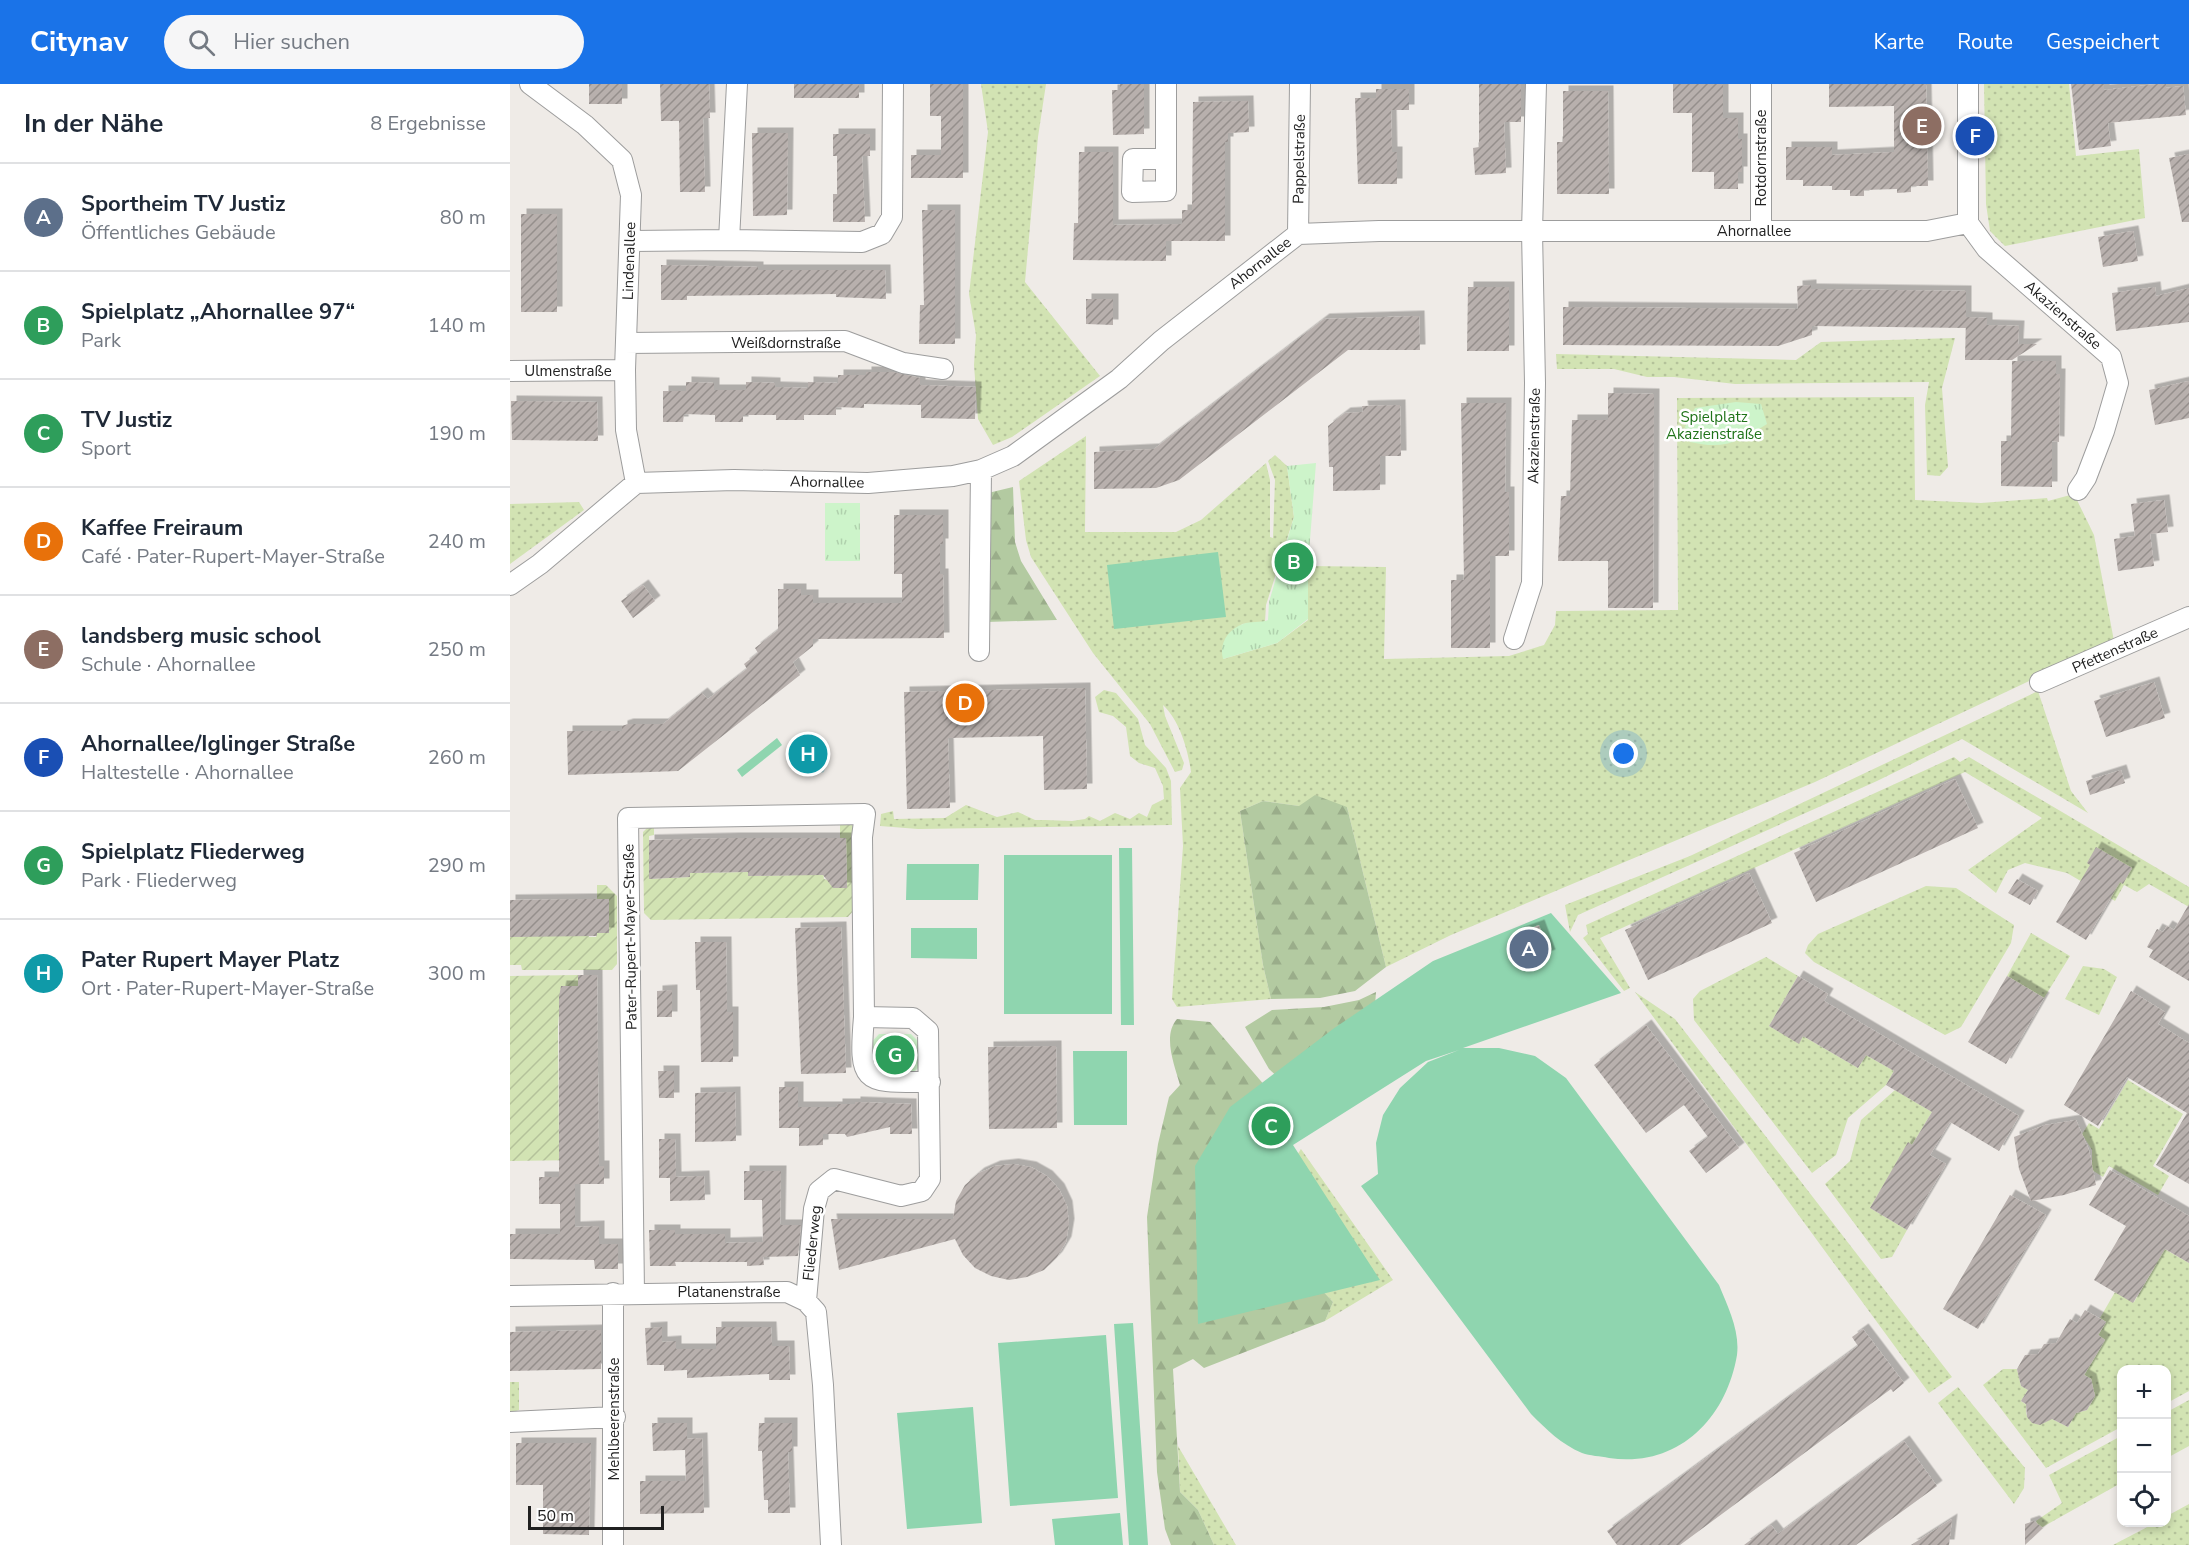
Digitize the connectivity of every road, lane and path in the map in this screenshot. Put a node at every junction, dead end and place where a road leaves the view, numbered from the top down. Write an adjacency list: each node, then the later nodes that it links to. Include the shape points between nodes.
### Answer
1 (530, 84): 15 (street, Lindenallee, via 585,125 622,160 631,195)
2 (737, 84): 14 (street)
3 (893, 84): 14 (street, via 892,217 882,234 862,242)
4 (1166, 84): 9 (street)
5 (1300, 84): 13 (street, Pappelstraße)
6 (1536, 84): 11 (street)
7 (1761, 84): 12 (street, Rotdornstraße)
8 (1968, 84): 10 (street)
9 (1166, 159)
10 (1968, 223): 12 (street, Ahornallee, via 1927,231); 22 (street, Akazienstraße, via 1987,249 2111,357 2118,383 2104,431)
11 (1532, 231): 12 (street, Ahornallee); 13 (street, Ahornallee); 25 (street, Akazienstraße, via 1532,583)
12 (1761, 231)
13 (1298, 234): 20 (street, Ahornallee, via 1161,341 1119,379 1013,456)
14 (729, 240): 15 (street)
15 (631, 241): 16 (street, Lindenallee)
16 (626, 343): 17 (street, Weißdornstraße, via 846,341 903,363); 18 (street, Lindenallee)
17 (943, 369)
18 (625, 370): 19 (street, Ulmenstraße); 21 (street, Lindenallee, via 626,430)
19 (510, 371)
20 (981, 470): 21 (street, Ahornallee, via 868,483); 26 (street)
21 (636, 483): 23 (street)
22 (2078, 490)
23 (510, 585)
24 (2189, 617): 27 (street, Pfettenstraße)
25 (1514, 639)
26 (979, 651)
27 (2040, 682)
28 (864, 1017): 29 (street, Fliederweg, via 913,1018 924,1027 929,1037); 29 (street, via 862,1066 866,1075 881,1082); 31 (street, Pater-Rupert-Mayer-Straße, via 862,837 866,814 628,818)
29 (930, 1082): 33 (street, Fliederweg, via 930,1179 922,1191 902,1196 834,1179 819,1191)
30 (614, 1293): 31 (street, Platanenstraße); 32 (street, Platanenstraße); 34 (street, Mehlbeerenstraße)
31 (634, 1293): 33 (street, Platanenstraße, via 787,1292)
32 (510, 1296)
33 (806, 1301): 37 (street, via 816,1312 820,1351)
34 (615, 1417): 35 (street); 36 (street, Mehlbeerenstraße)
35 (510, 1422)
36 (613, 1545)
37 (831, 1545)

